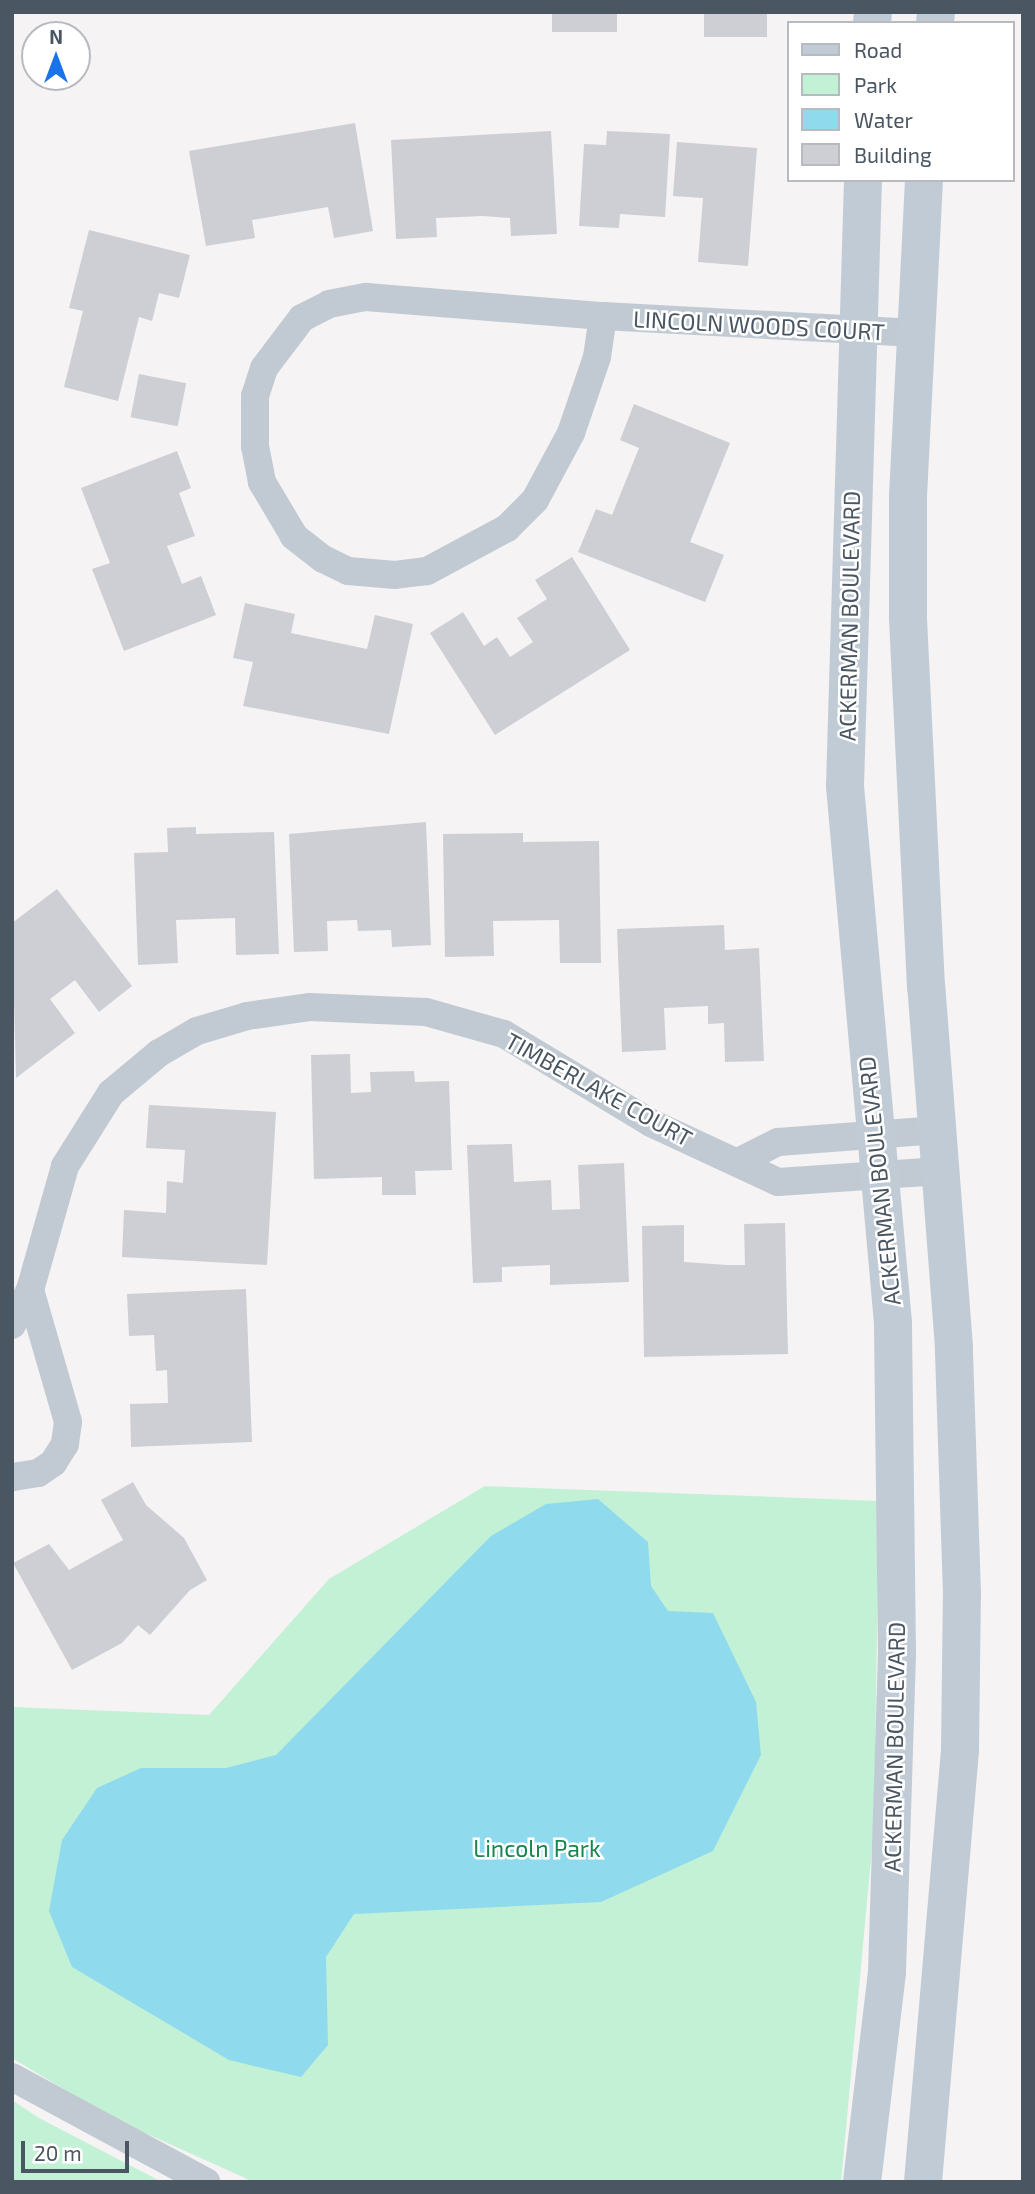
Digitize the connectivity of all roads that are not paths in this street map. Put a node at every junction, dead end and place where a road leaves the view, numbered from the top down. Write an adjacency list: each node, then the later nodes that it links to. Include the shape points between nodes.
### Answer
1 (863, 182): 4 (street, ACKERMAN BOULEVARD)
2 (925, 182): 5 (street)
3 (603, 316): 3 (street, LINCOLN WOODS COURT, via 366,297 329,304 302,318 279,342 255,396 255,446 273,507 294,536 348,570 394,575 427,570 460,557 507,528 551,474 597,357); 4 (street, LINCOLN WOODS COURT)
4 (855, 331): 5 (street, LINCOLN WOODS COURT); 7 (street, ACKERMAN BOULEVARD, via 845,786)
5 (916, 333): 6 (street, via 909,630)
6 (938, 1130): 7 (street); 9 (street)
7 (875, 1135): 8 (street, via 778,1142); 10 (street, ACKERMAN BOULEVARD)
8 (738, 1162): 10 (street, TIMBERLAKE COURT, via 779,1182); 11 (street, TIMBERLAKE COURT, via 651,1123 504,1034 426,1012 366,1005 247,1016 197,1031 159,1053 90,1119 65,1166)
9 (941, 1171): 10 (street, TIMBERLAKE COURT); 17 (street, via 962,1483 960,1750)
10 (879, 1176): 16 (street, ACKERMAN BOULEVARD, via 893,1323 897,1452 895,1783 887,1972)
11 (30, 1290): 12 (street, TIMBERLAKE COURT); 13 (street, via 68,1423 65,1444 53,1463 38,1473)
12 (12, 1325)
13 (12, 1477)
14 (12, 2077): 15 (street)
15 (206, 2182)
16 (862, 2182)
17 (923, 2182)

